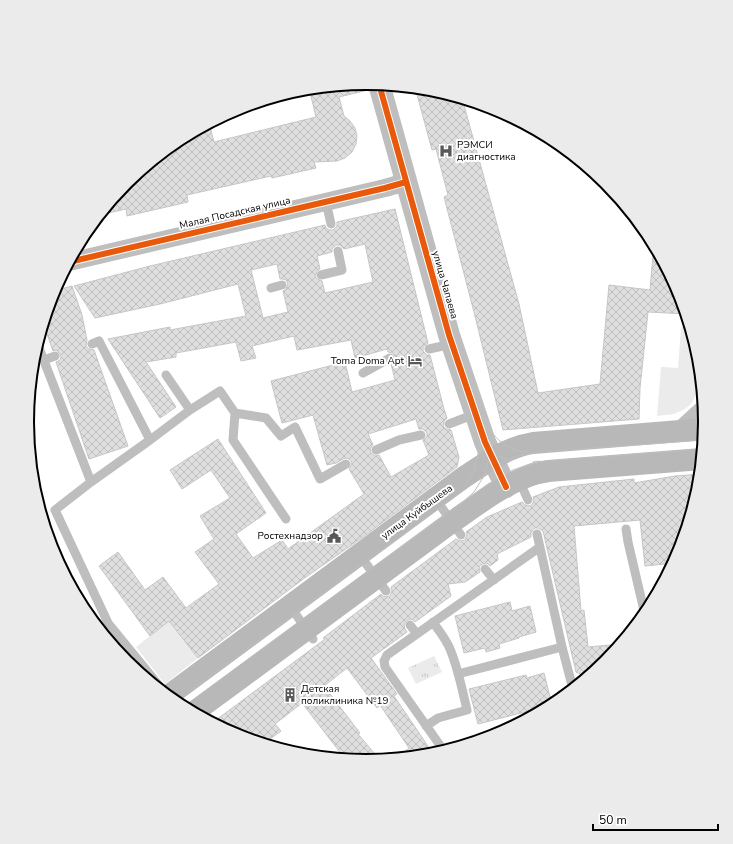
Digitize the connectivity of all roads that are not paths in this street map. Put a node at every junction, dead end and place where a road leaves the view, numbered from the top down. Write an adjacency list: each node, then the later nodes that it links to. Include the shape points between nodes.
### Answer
1 (381, 90): 2 (street, улица Чапаева)
2 (406, 182): 3 (street, Малая Посадская улица); 11 (street, улица Чапаева)
3 (326, 202): 4 (lane); 6 (street, Малая Посадская улица)
4 (331, 224)
5 (338, 251): 7 (lane, via 342,270)
6 (77, 260)
7 (321, 275)
8 (282, 285): 9 (lane)
9 (271, 288)
10 (92, 344): 27 (lane, via 99,341)
11 (452, 344): 12 (lane); 21 (street, улица Чапаева)
12 (429, 349)
13 (41, 353): 16 (lane)
14 (54, 356): 16 (lane)
15 (390, 358): 17 (lane)
16 (44, 360): 32 (lane)
17 (363, 373)
18 (166, 376): 19 (lane)
19 (190, 410): 20 (lane, via 220,391); 27 (lane)
20 (235, 412): 31 (lane, via 266,418 281,436 296,427 320,479); 36 (lane, via 232,440)
21 (475, 414): 23 (lane); 29 (street, улица Чапаева)
22 (699, 416): 25 (street)
23 (449, 424)
24 (699, 430): 25 (main road, улица Куйбышева)
25 (682, 431): 29 (main road, улица Куйбышева, via 522,444)
26 (421, 435): 28 (lane, via 399,440)
27 (150, 440): 32 (lane)
28 (376, 450)
29 (492, 459): 33 (street, улица Чапаева); 34 (main road, улица Куйбышева)
30 (697, 459): 33 (main road, via 548,472 530,475)
31 (346, 464)
32 (91, 482): 51 (lane, via 55,510 108,623)
33 (513, 483): 35 (lane); 37 (main road, via 482,502)
34 (436, 498): 37 (lane); 41 (main road, улица Куйбышева)
35 (528, 500)
36 (286, 519)
37 (457, 529): 44 (main road)
38 (626, 529): 46 (lane)
39 (537, 534): 40 (lane)
40 (540, 547): 43 (lane); 53 (lane)
41 (359, 554): 44 (lane); 45 (main road, улица Куйбышева)
42 (485, 569): 43 (lane)
43 (494, 580): 47 (lane)
44 (381, 584): 49 (main road)
45 (290, 606): 49 (lane); 57 (main road, улица Куйбышева)
46 (643, 607)
47 (433, 622): 50 (lane); 54 (lane, via 450,649)
48 (410, 625): 50 (lane)
49 (310, 634): 58 (main road)
50 (417, 634): 59 (lane, via 387,655 384,661 385,667)
51 (121, 639): 52 (lane); 55 (lane)
52 (117, 641)
53 (562, 648): 54 (lane); 56 (lane)
54 (458, 674): 59 (lane, via 467,710 438,718)
55 (150, 675)
56 (573, 682)
57 (172, 691)
58 (198, 709)
59 (426, 726): 60 (lane)
60 (440, 746)

